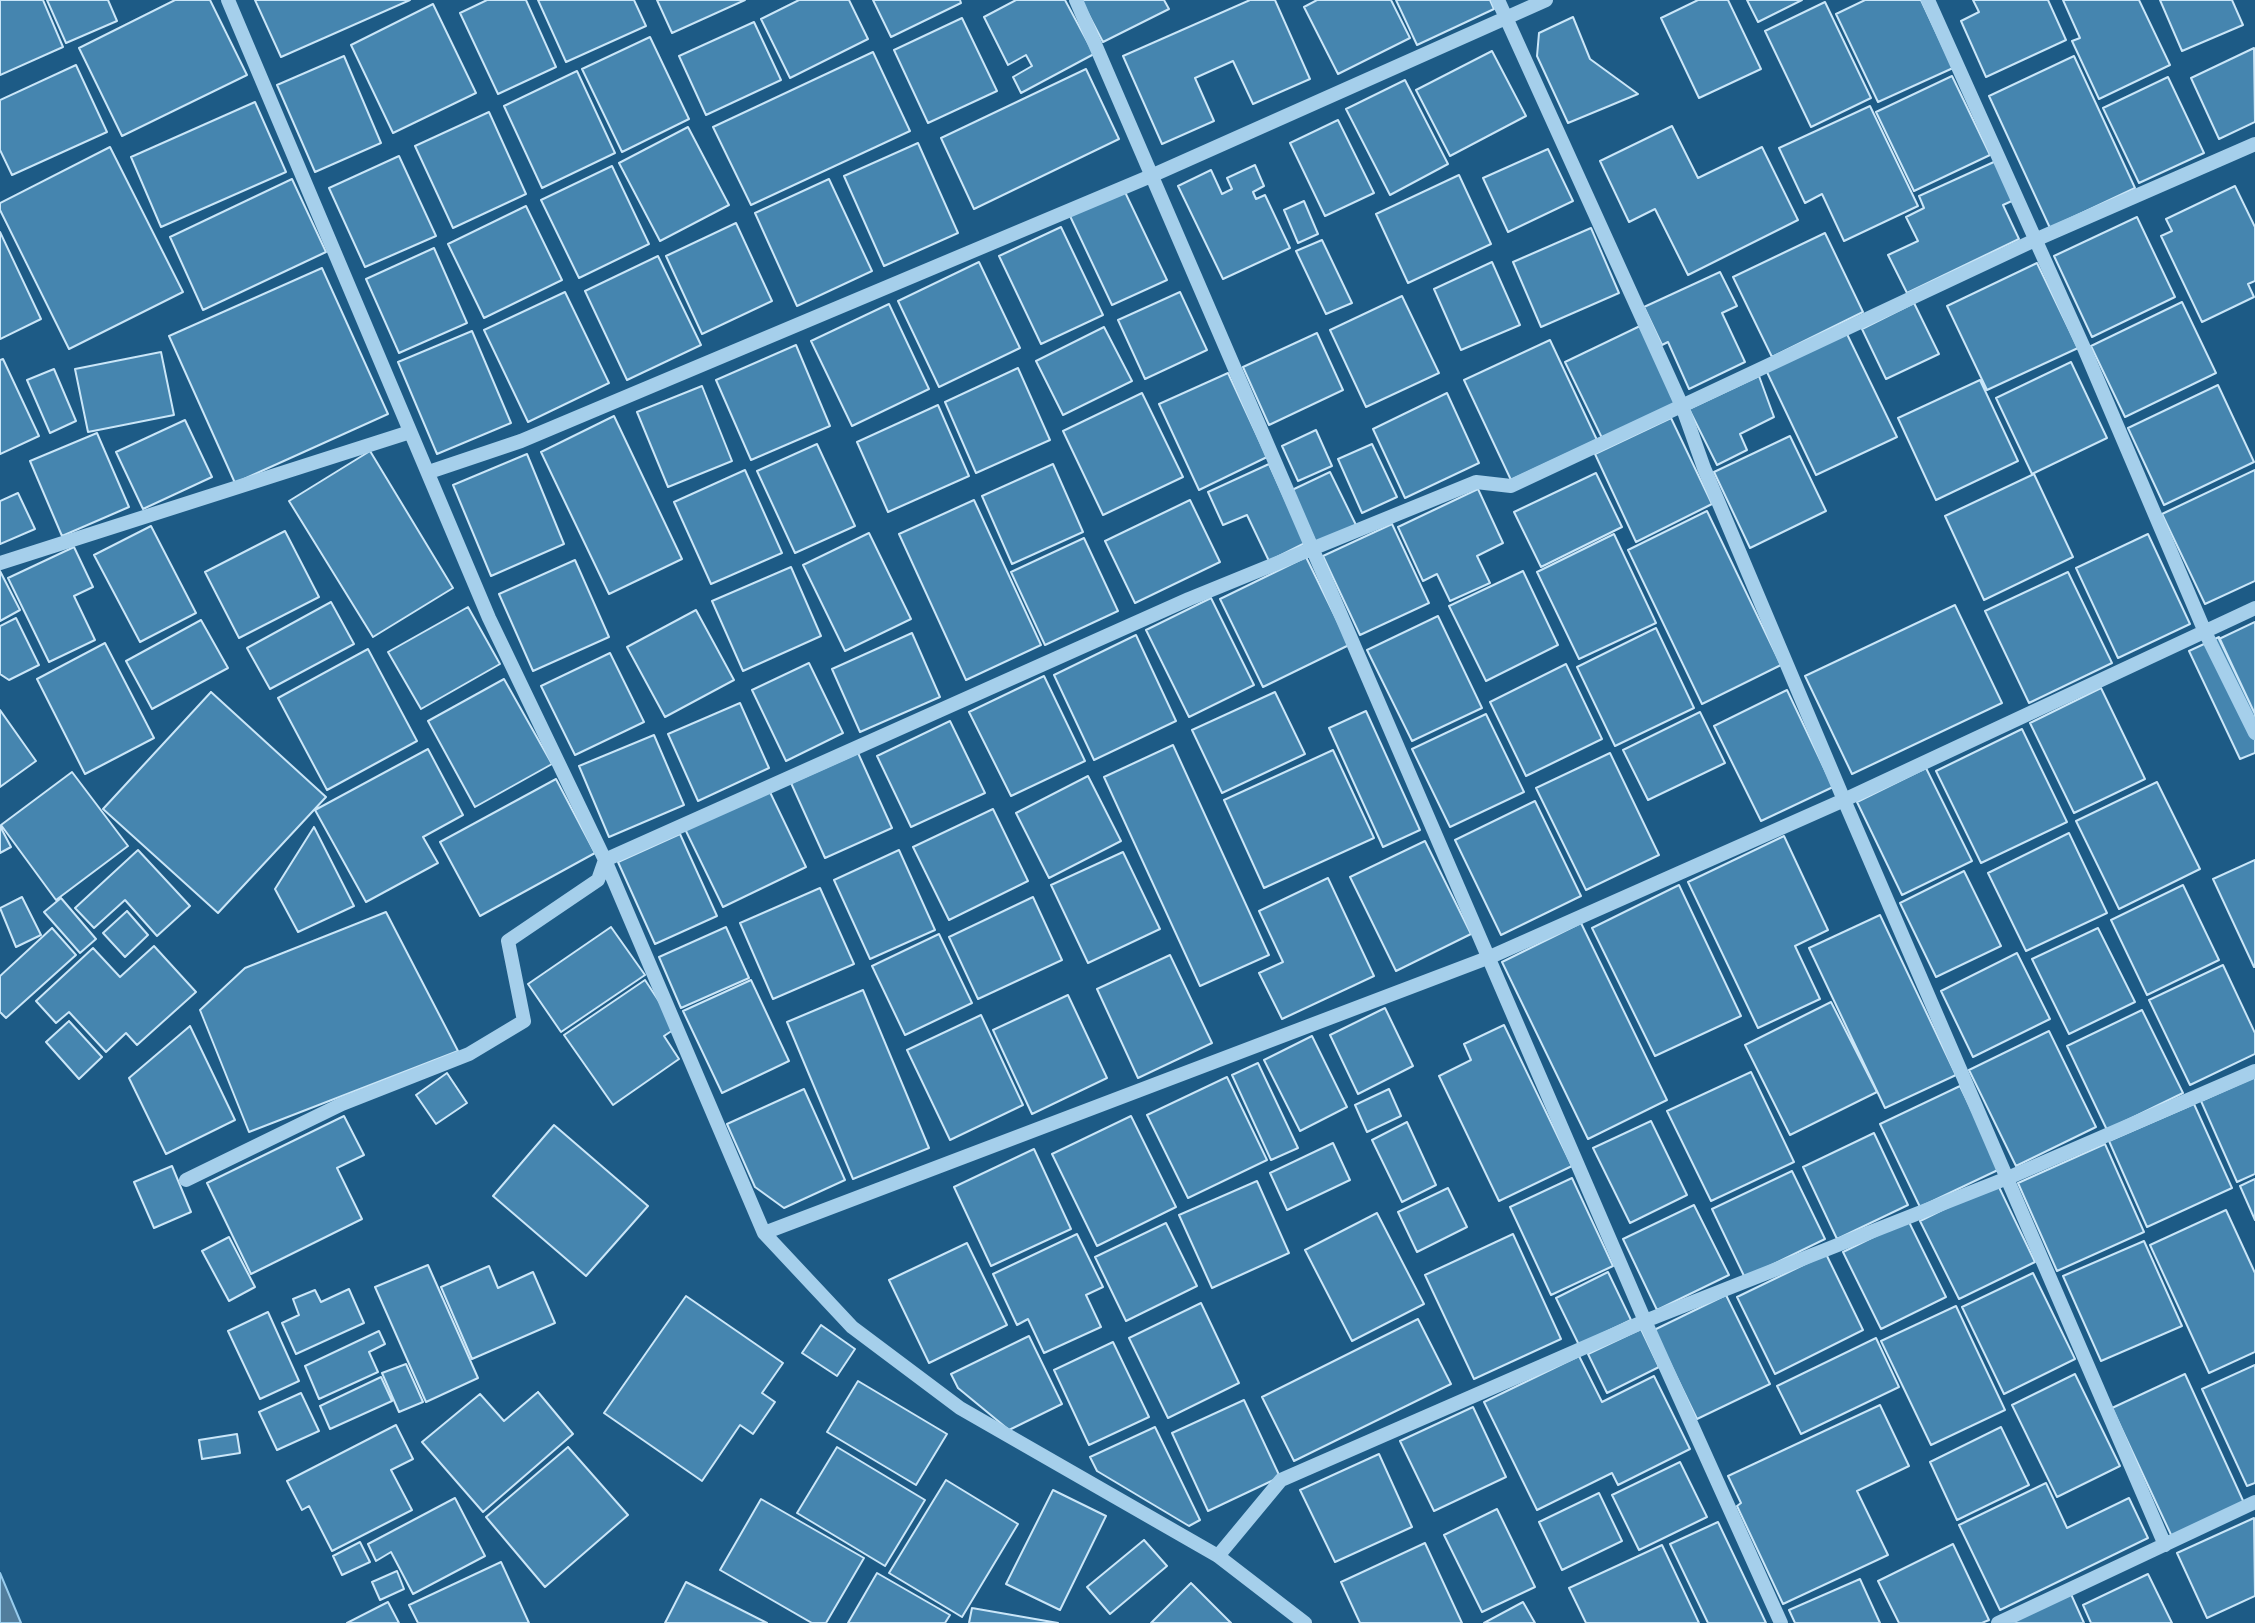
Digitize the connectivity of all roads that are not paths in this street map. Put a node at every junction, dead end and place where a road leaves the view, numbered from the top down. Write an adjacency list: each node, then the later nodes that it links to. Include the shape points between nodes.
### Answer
1 (228, 0): 11 (street)
2 (1076, 0): 8 (street)
3 (1498, 0): 6 (street)
4 (1546, 0): 6 (street)
5 (1928, 0): 9 (street)
6 (1506, 17): 8 (street); 10 (street)
7 (2255, 144): 9 (street)
8 (1151, 176): 12 (street, via 521,441); 13 (street)
9 (2035, 240): 10 (street); 16 (street)
10 (1682, 406): 13 (street, via 1511,486 1476,482); 18 (street)
11 (410, 432): 12 (street); 14 (street)
12 (429, 472): 19 (street, via 489,618)
13 (1313, 550): 19 (street, via 1189,599); 20 (street)
14 (0, 563)
15 (2255, 608): 16 (street)
16 (2205, 632): 17 (street); 18 (street)
17 (2255, 733)
18 (1844, 800): 20 (street); 22 (street)
19 (605, 860): 23 (street, via 598,880 508,941 524,1021 469,1054 342,1104); 24 (street)
20 (1490, 957): 24 (street); 25 (street)
21 (2255, 1071): 22 (street)
22 (2010, 1177): 25 (street); 27 (street)
23 (186, 1180)
24 (764, 1233): 28 (street, via 852,1327 960,1408)
25 (1645, 1321): 28 (street, via 1281,1480); 30 (street)
26 (2255, 1502): 27 (street)
27 (2165, 1545): 31 (street)
28 (1218, 1556): 29 (street)
29 (1305, 1623)
30 (1781, 1623)
31 (1998, 1623)

